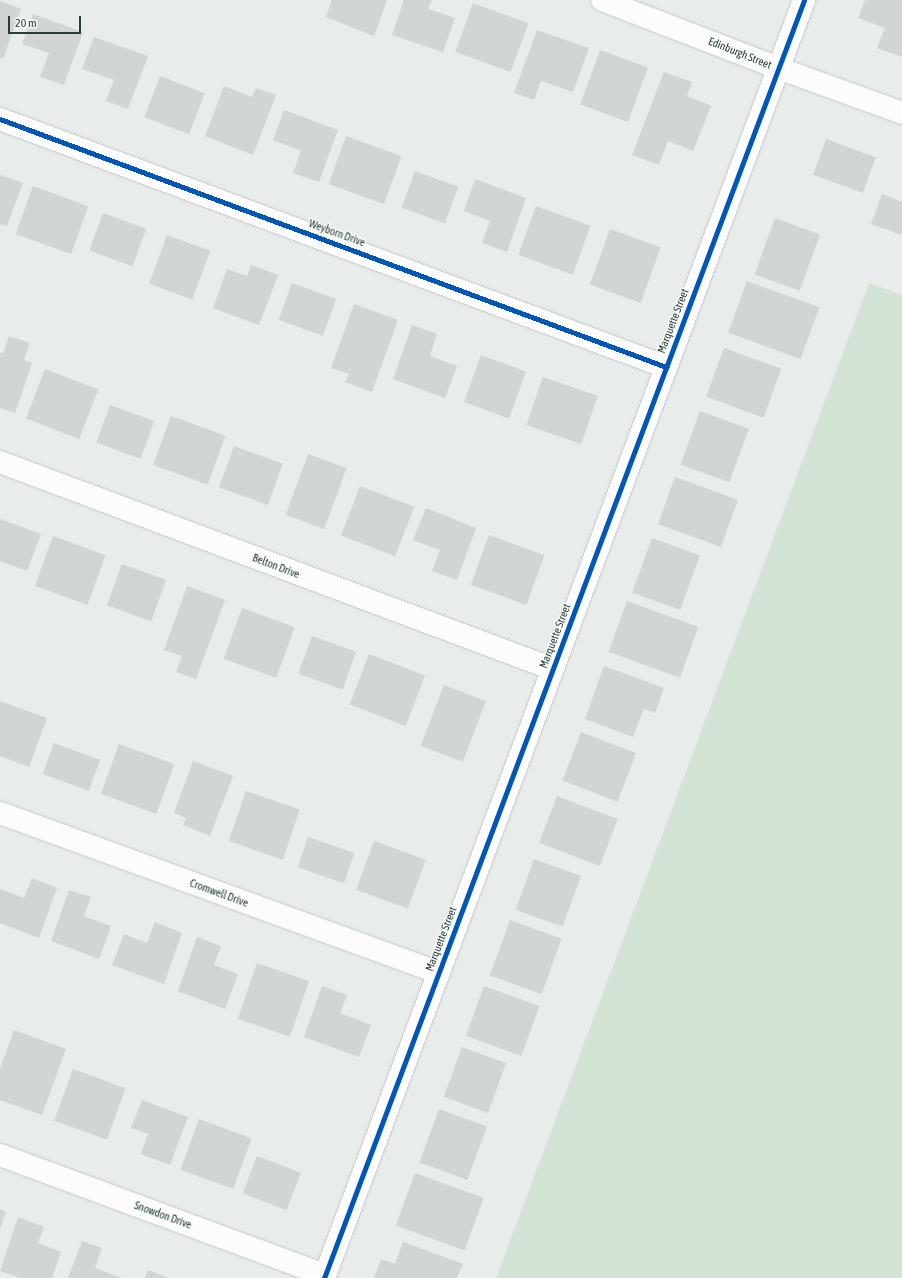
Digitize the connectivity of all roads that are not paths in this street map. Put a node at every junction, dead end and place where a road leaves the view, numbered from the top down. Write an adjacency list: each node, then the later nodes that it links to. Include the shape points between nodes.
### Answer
1 (602, 0): 3 (street, Edinburgh Street)
2 (804, 0): 3 (street, Marquette Street)
3 (778, 68): 4 (street, Edinburgh Street); 6 (street, Marquette Street)
4 (902, 113)
5 (0, 119): 6 (street, Weyborn Drive)
6 (666, 367): 8 (street, Marquette Street)
7 (0, 462): 8 (street, Belton Drive)
8 (553, 669): 10 (street, Marquette Street)
9 (0, 813): 10 (street, Cromwell Drive)
10 (438, 974): 12 (street, Marquette Street)
11 (0, 1155): 12 (street, Snowdon Drive)
12 (325, 1276)

